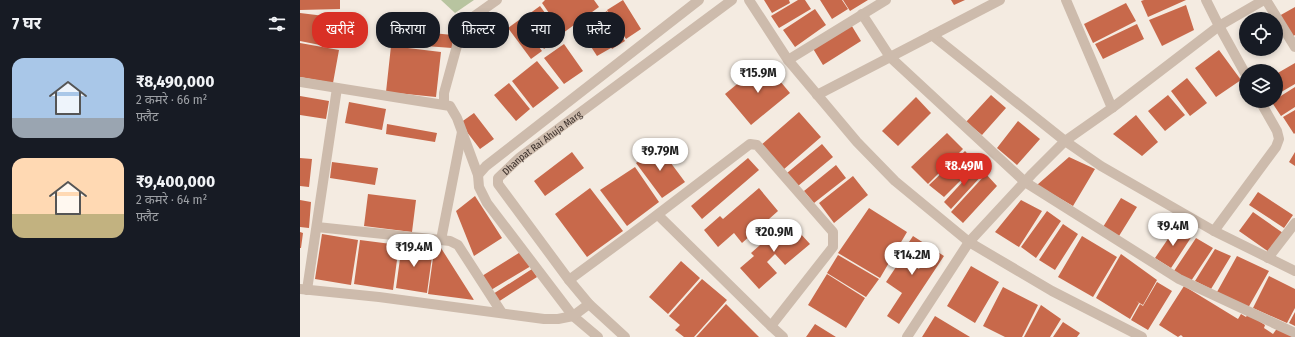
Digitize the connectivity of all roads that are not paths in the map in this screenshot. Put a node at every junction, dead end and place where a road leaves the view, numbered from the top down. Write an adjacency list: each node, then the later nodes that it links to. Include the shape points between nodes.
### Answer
1 (497, 0): 20 (street, via 462,24 444,93)
2 (699, 0): 25 (street, Dhanpat Rai Ahuja Marg)
3 (732, 0): 26 (street, Dhanpat Rai Ahuja Marg, via 520,158)
4 (749, 0): 15 (street)
5 (886, 0): 10 (street)
6 (1000, 0): 12 (street)
7 (1066, 0): 21 (street)
8 (1206, 0): 11 (street)
9 (1265, 0): 11 (street); 13 (street)
10 (862, 14): 14 (street); 15 (street)
11 (1219, 26): 16 (street); 21 (street)
12 (932, 35): 14 (street); 24 (street)
13 (1295, 47)
14 (890, 57): 19 (street); 27 (street)
15 (788, 60): 19 (street)
16 (1240, 64)
17 (300, 82): 18 (street)
18 (337, 88): 20 (street); 30 (street)
19 (816, 95): 33 (street, via 895,181)
20 (444, 104): 23 (street, via 454,111)
21 (1112, 108): 24 (street)
22 (1264, 108): 31 (street, via 1277,131 1279,139 1276,147)
23 (462, 132): 25 (street); 32 (street)
24 (1065, 141): 27 (street); 31 (street, via 1125,181)
25 (478, 174): 26 (street); 40 (street, via 479,187 487,203)
26 (498, 178): 36 (street, Dhanpat Rai Ahuja Marg, via 498,184)
27 (1025, 182): 33 (street); 42 (street, via 1179,279)
28 (658, 215): 36 (street); 41 (street); 41 (street, via 750,144 757,145 833,232 833,248)
29 (1295, 223): 34 (street)
30 (317, 227): 32 (street); 37 (street)
31 (1214, 231): 34 (street)
32 (441, 240): 39 (street, via 458,245)
33 (969, 242): 46 (street); 47 (street, via 1052,291)
34 (1268, 258): 35 (street)
35 (1295, 271)
36 (569, 280): 38 (street, Dhanpat Rai Ahuja Marg)
37 (304, 289): 39 (street)
38 (589, 304): 40 (street); 44 (street, Dhanpat Rai Ahuja Marg)
39 (502, 313): 40 (street, via 544,319)
40 (573, 316): 43 (street)
41 (771, 326): 45 (street)
42 (1295, 333)
43 (598, 337)
44 (625, 337)
45 (783, 337)
46 (907, 337)
47 (1142, 337)

